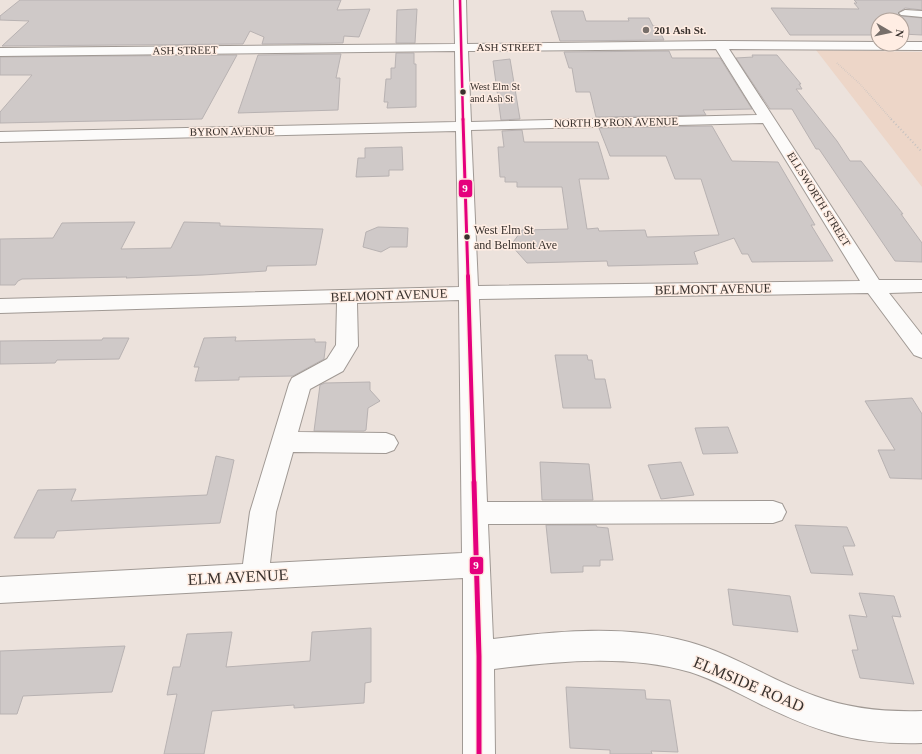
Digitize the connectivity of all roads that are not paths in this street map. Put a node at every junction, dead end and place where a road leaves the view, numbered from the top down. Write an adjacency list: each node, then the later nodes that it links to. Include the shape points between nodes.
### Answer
1 (460, 0): 6 (street)
2 (910, 13): 3 (street)
3 (922, 14)
4 (720, 45): 5 (street, ASH STREET); 6 (street, ASH STREET); 8 (street, ELLSWORTH STREET)
5 (922, 46)
6 (463, 48): 7 (street, ASH STREET); 9 (street)
7 (0, 52)
8 (768, 119): 9 (street, NORTH BYRON AVENUE); 11 (street, ELLSWORTH STREET)
9 (465, 126): 10 (street, BYRON AVENUE); 13 (street)
10 (0, 137)
11 (873, 286): 12 (street, BELMONT AVENUE); 13 (street, BELMONT AVENUE); 16 (street, ELLSWORTH STREET)
12 (922, 286)
13 (469, 293): 14 (street, BELMONT AVENUE); 20 (street)
14 (347, 297): 15 (street, BELMONT AVENUE); 17 (street, via 347,346 335,365 300,384)
15 (0, 306)
16 (922, 350)
17 (285, 442): 18 (street); 22 (street, via 263,512)
18 (386, 443)
19 (773, 512): 20 (street)
20 (475, 513): 21 (street)
21 (476, 565): 22 (street, ELM AVENUE); 24 (street)
22 (255, 576): 23 (street, ELM AVENUE)
23 (0, 590)
24 (479, 656): 25 (street, ELMSIDE ROAD, via 606,645 670,652 716,667 796,705 835,719 880,728); 26 (street)
25 (922, 727)
26 (479, 754)

